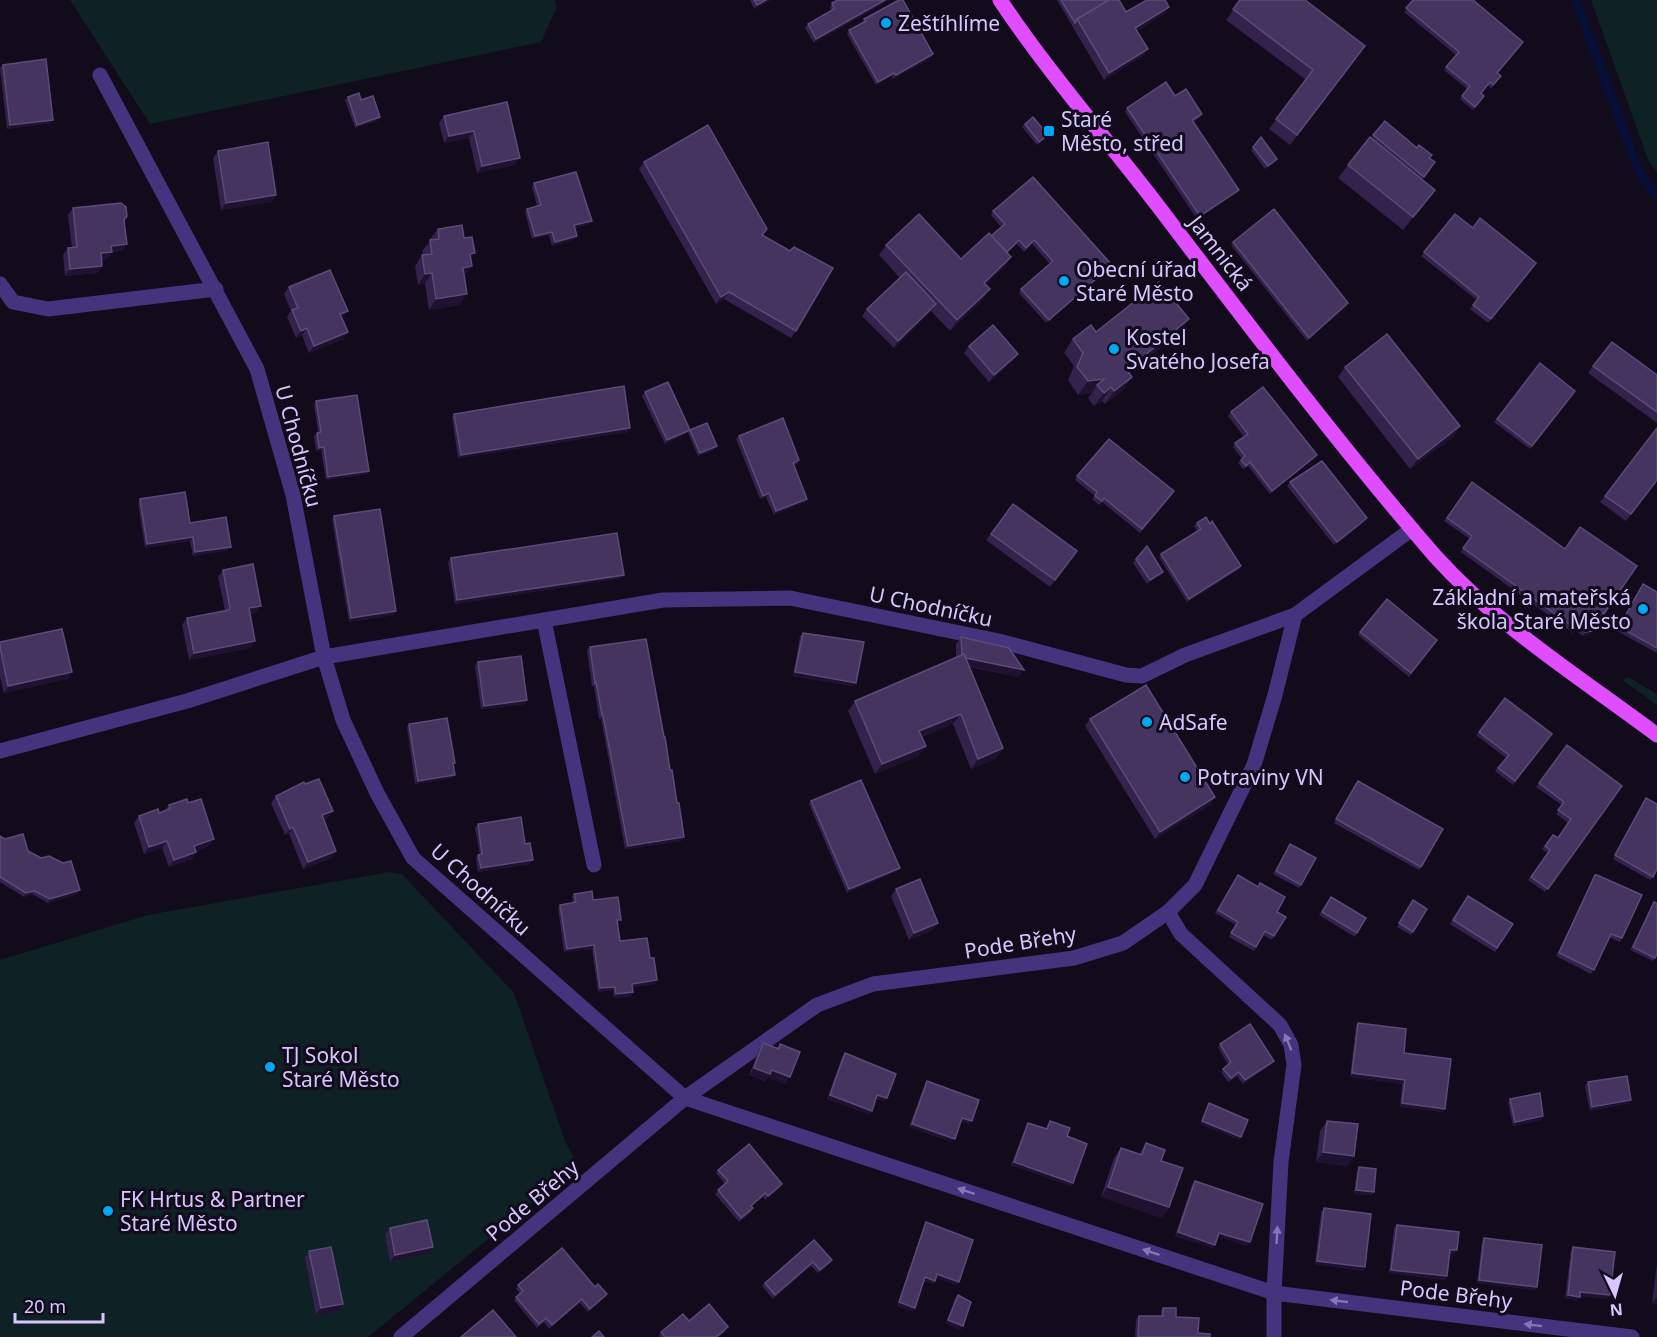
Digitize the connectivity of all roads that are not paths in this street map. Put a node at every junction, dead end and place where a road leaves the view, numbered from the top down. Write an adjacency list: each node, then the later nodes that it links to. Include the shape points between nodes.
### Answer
1 (1000, 0): 5 (main road, Jamnická, via 1091,124)
2 (100, 75): 4 (street, U Chodníčku)
3 (0, 284): 4 (street, via 13,302 48,309)
4 (216, 289): 8 (street, U Chodníčku, via 257,369 293,495)
5 (1412, 529): 6 (street); 9 (main road, Jamnická, via 1456,579 1503,622)
6 (1295, 615): 7 (street, U Chodníčku, via 1185,655 1142,676 999,641 790,598 663,600); 12 (street, via 1254,765 1195,885)
7 (544, 620): 8 (street, U Chodníčku); 11 (street)
8 (324, 657): 10 (street, U Chodníčku, via 187,701); 13 (street, U Chodníčku, via 343,720 413,858)
9 (1657, 735)
10 (0, 752)
11 (594, 865)
12 (1168, 912): 13 (street, Pode Břehy, via 1123,943 1074,958 873,984 817,1005); 14 (street, one-way to 12, via 1281,1162 1294,1065 1292,1045 1281,1025 1181,934)
13 (685, 1098): 14 (street, Pode Břehy, one-way to 13); 15 (street, Pode Břehy)
14 (1274, 1293): 16 (street); 17 (street, Pode Břehy, one-way to 14)
15 (404, 1336)
16 (1274, 1337)
17 (1632, 1337)

